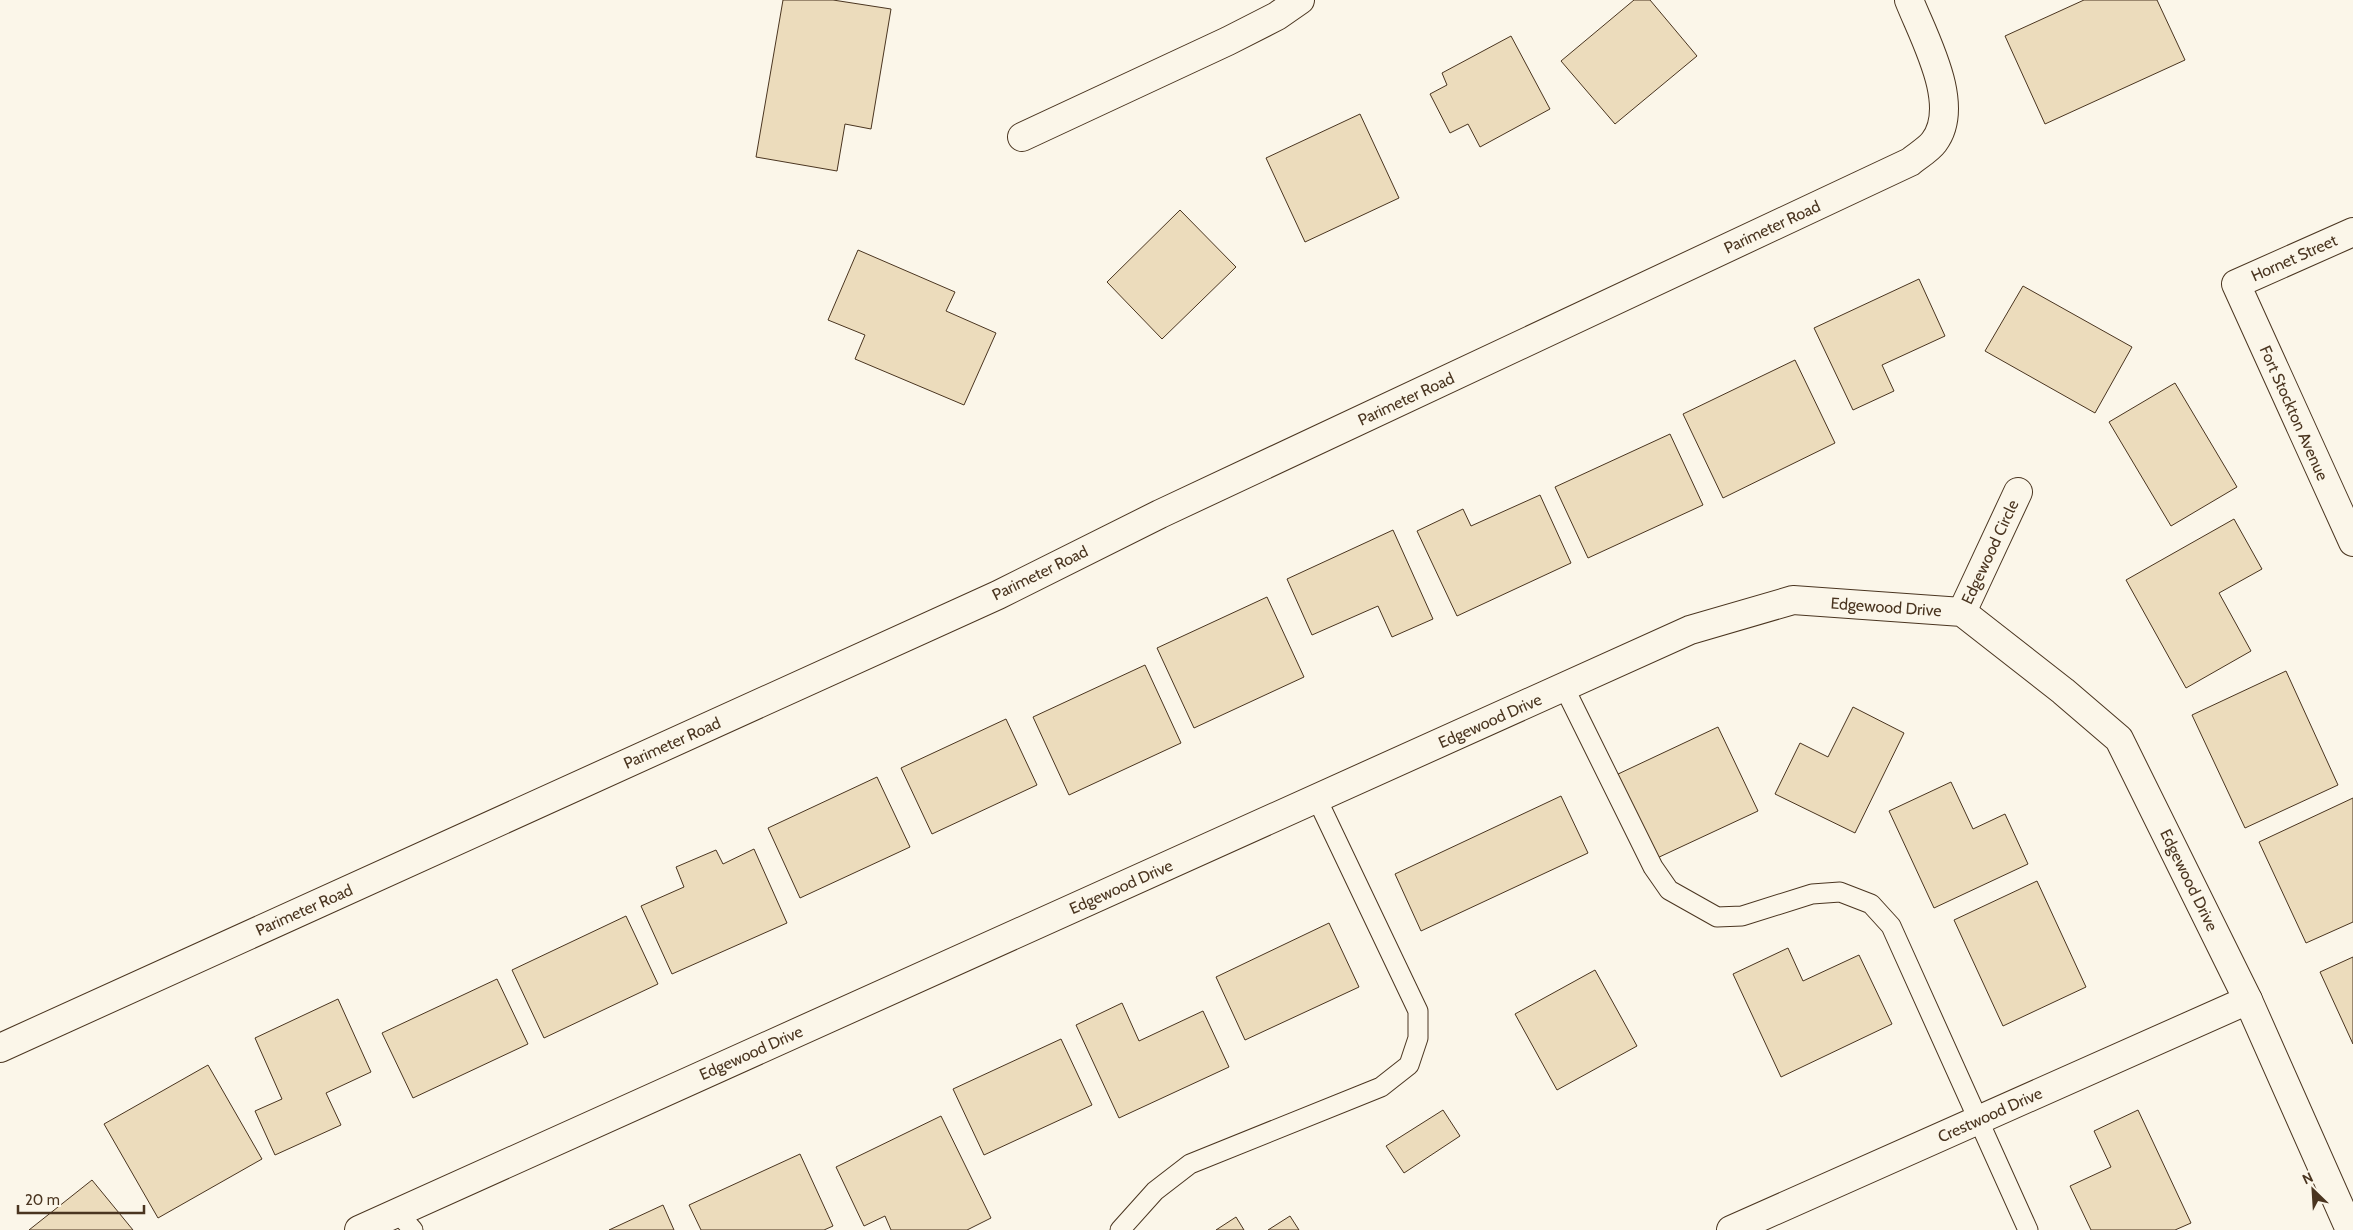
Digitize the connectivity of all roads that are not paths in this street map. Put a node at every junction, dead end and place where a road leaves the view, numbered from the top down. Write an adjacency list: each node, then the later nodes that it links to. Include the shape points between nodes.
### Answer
1 (1300, 0): 3 (street, via 1228,42)
2 (1909, 0): 12 (street, Parimeter Road, via 1944,93 1944,120 1934,142 1910,162 1160,514 998,595)
3 (1022, 137)
4 (2353, 232): 5 (street, Hornet Street)
5 (2236, 284): 7 (street, Fort Stockton Avenue)
6 (2018, 492): 8 (street, Edgewood Circle)
7 (2353, 542)
8 (1962, 612): 9 (street, Edgewood Drive, via 1792,600 1690,630); 11 (street, Edgewood Drive, via 2119,739)
9 (1564, 687): 10 (street, Edgewood Drive); 13 (lane, via 1653,867 1669,890 1717,917 1742,916 1812,894 1840,892 1871,904 1891,926)
10 (1317, 799): 14 (street, Edgewood Drive); 16 (lane, via 1418,1012 1418,1038 1409,1065 1381,1087 1190,1164 1155,1191)
11 (2248, 1000): 13 (street, Crestwood Drive); 19 (street, Edgewood Drive)
12 (0, 1048)
13 (1978, 1120): 17 (street, Crestwood Drive); 18 (lane)
14 (405, 1221): 15 (street, Edgewood Drive)
15 (358, 1230)
16 (1120, 1230)
17 (1731, 1230)
18 (2028, 1230)
19 (2350, 1230)

